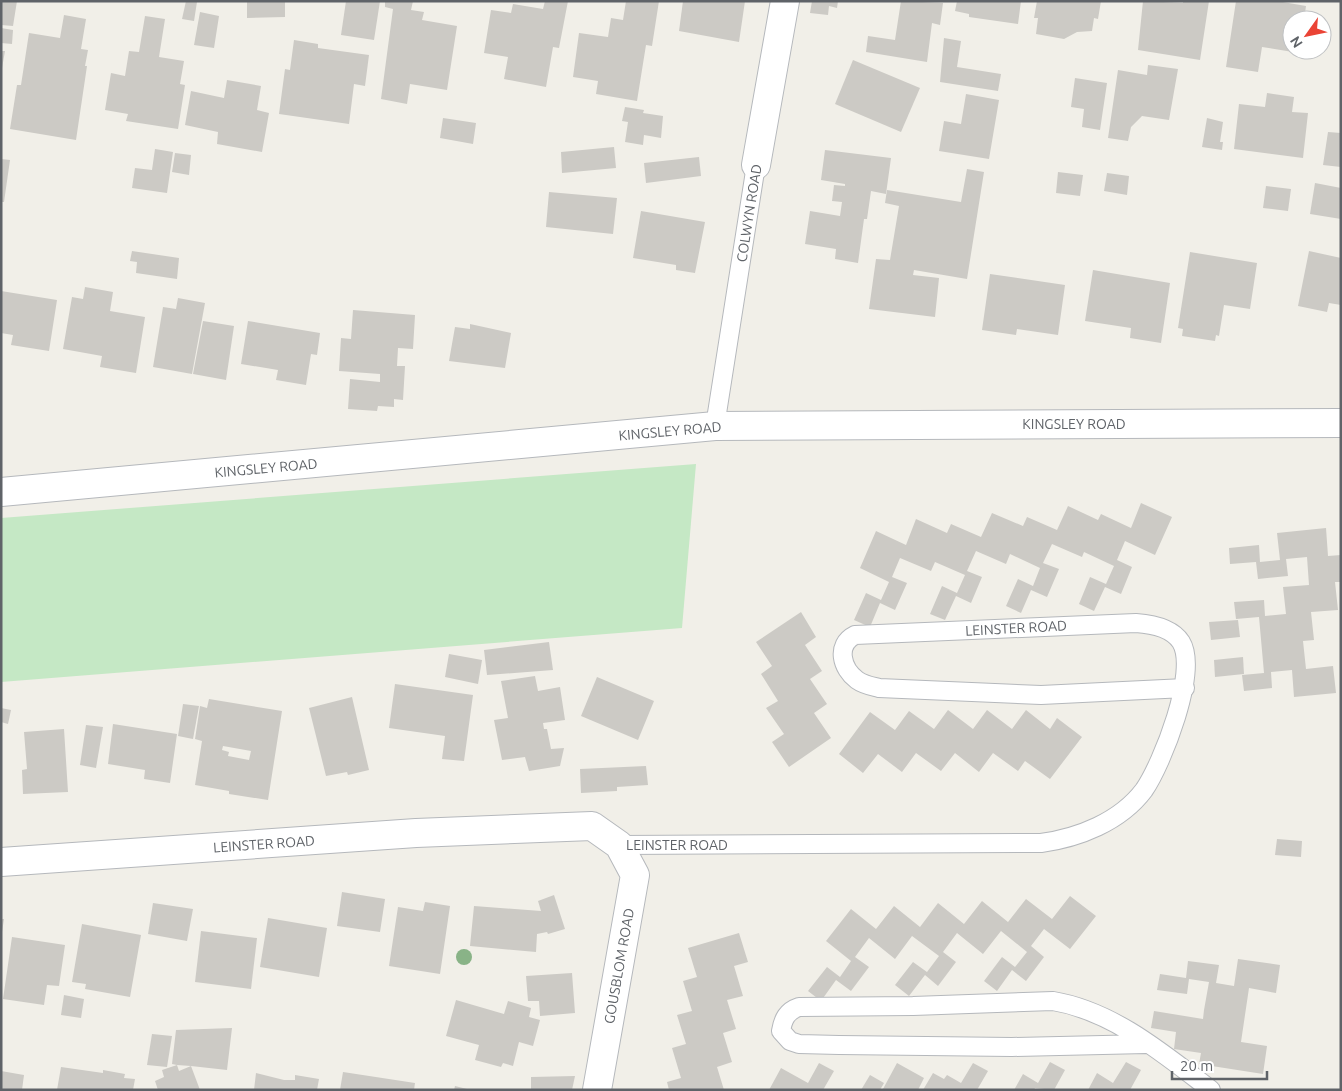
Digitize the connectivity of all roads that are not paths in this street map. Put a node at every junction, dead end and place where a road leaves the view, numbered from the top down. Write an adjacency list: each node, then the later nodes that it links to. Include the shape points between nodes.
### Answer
1 (785, 1): 2 (street, COLWYN ROAD)
2 (756, 166): 4 (lane, COLWYN ROAD)
3 (1341, 423): 4 (street, KINGSLEY ROAD)
4 (715, 426): 5 (street, KINGSLEY ROAD)
5 (1, 492)
6 (1184, 688): 6 (lane, LEINSTER ROAD, via 1042,695 879,688 856,680 849,672 842,653 848,639 855,635 1153,624 1181,641); 7 (lane, LEINSTER ROAD, via 1165,750 1143,790 1118,814 1083,834 1069,838 1041,843)
7 (619, 845): 8 (street, LEINSTER ROAD, via 592,826 416,833); 10 (street, GOUSBLOM ROAD, via 636,875)
8 (1, 862)
9 (1146, 1044): 9 (lane, via 1094,1012 1054,1000 799,1007 786,1016 781,1031 790,1041 799,1044 1012,1047); 11 (lane)
10 (598, 1090)
11 (1211, 1090)

